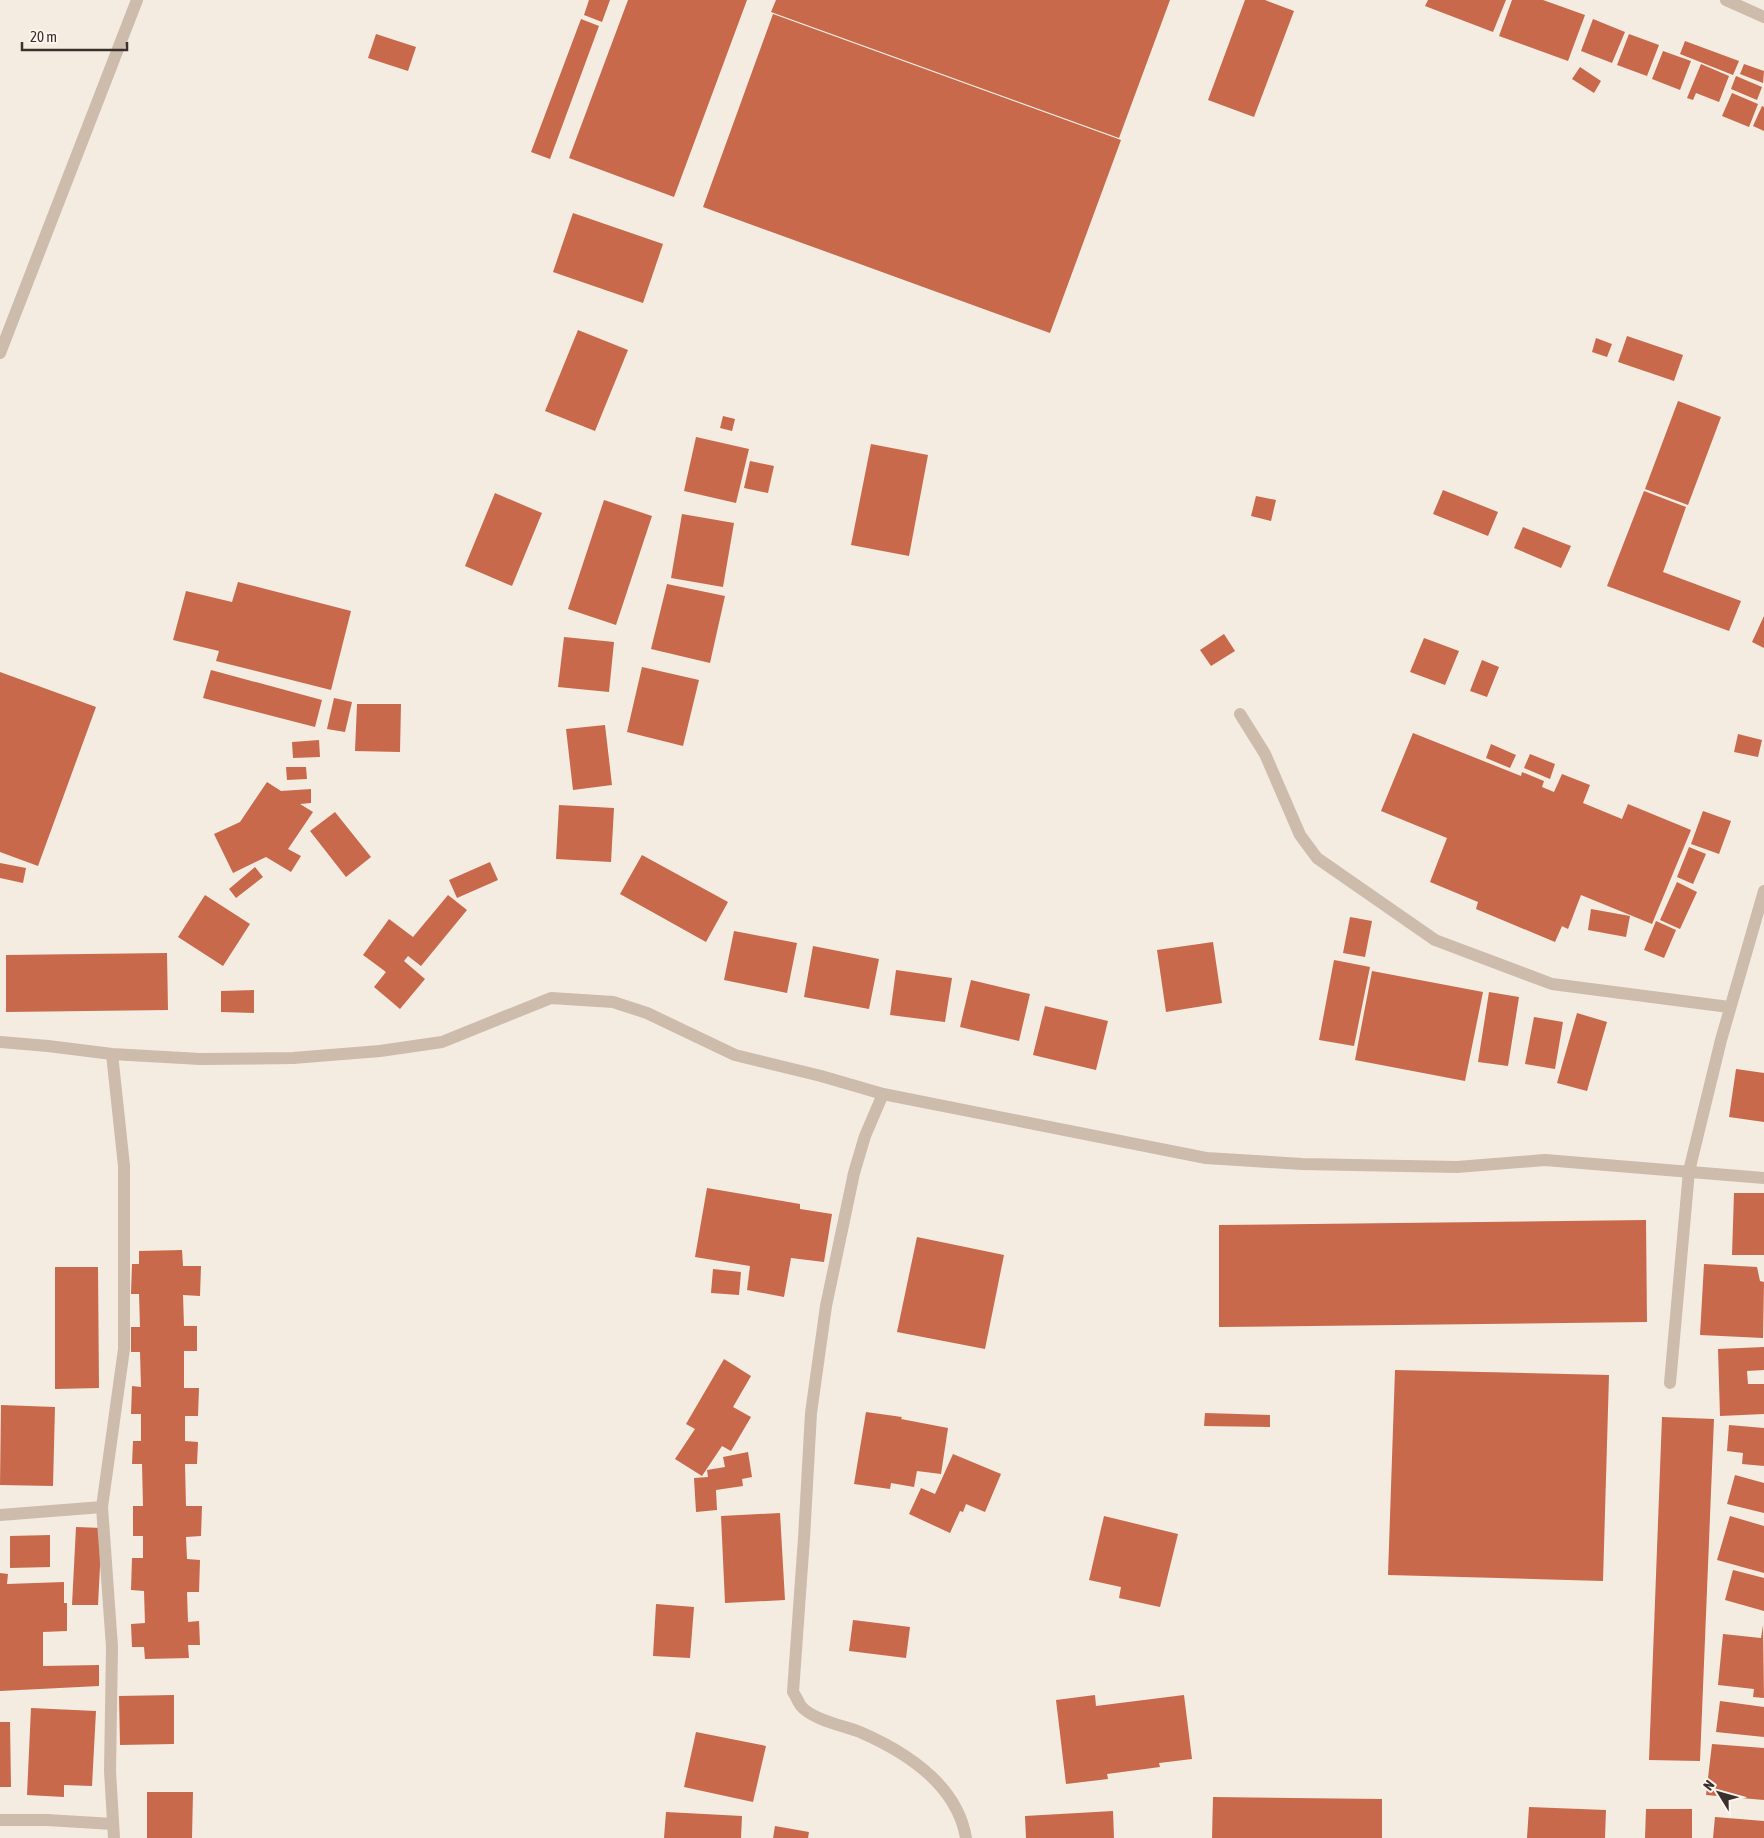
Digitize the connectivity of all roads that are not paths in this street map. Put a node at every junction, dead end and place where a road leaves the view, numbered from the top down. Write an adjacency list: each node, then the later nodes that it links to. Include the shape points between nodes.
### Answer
1 (137, 0): 4 (street)
2 (1726, 0): 3 (street)
3 (1764, 17)
4 (0, 353)
5 (1240, 714): 7 (street, via 1265,754 1300,835 1317,858 1435,940 1552,984)
6 (1764, 891): 7 (street)
7 (1729, 1008): 11 (street)
8 (0, 1042): 9 (street)
9 (112, 1054): 10 (street, via 200,1059 293,1058 380,1051 442,1042 551,998 612,1002 647,1013 735,1055); 14 (street, via 124,1166 124,1349)
10 (883, 1094): 11 (street, via 1206,1158 1302,1164 1457,1167 1545,1160); 19 (street, via 854,1173 825,1316 811,1413 793,1692 801,1707 814,1715 860,1732 915,1762 944,1788 956,1807)
11 (1689, 1172): 12 (street); 13 (street)
12 (1764, 1178)
13 (1670, 1383)
14 (102, 1507): 15 (street); 17 (street, via 112,1647 110,1771)
15 (0, 1515)
16 (0, 1820): 17 (street)
17 (113, 1824): 18 (street)
18 (114, 1838)
19 (966, 1838)

